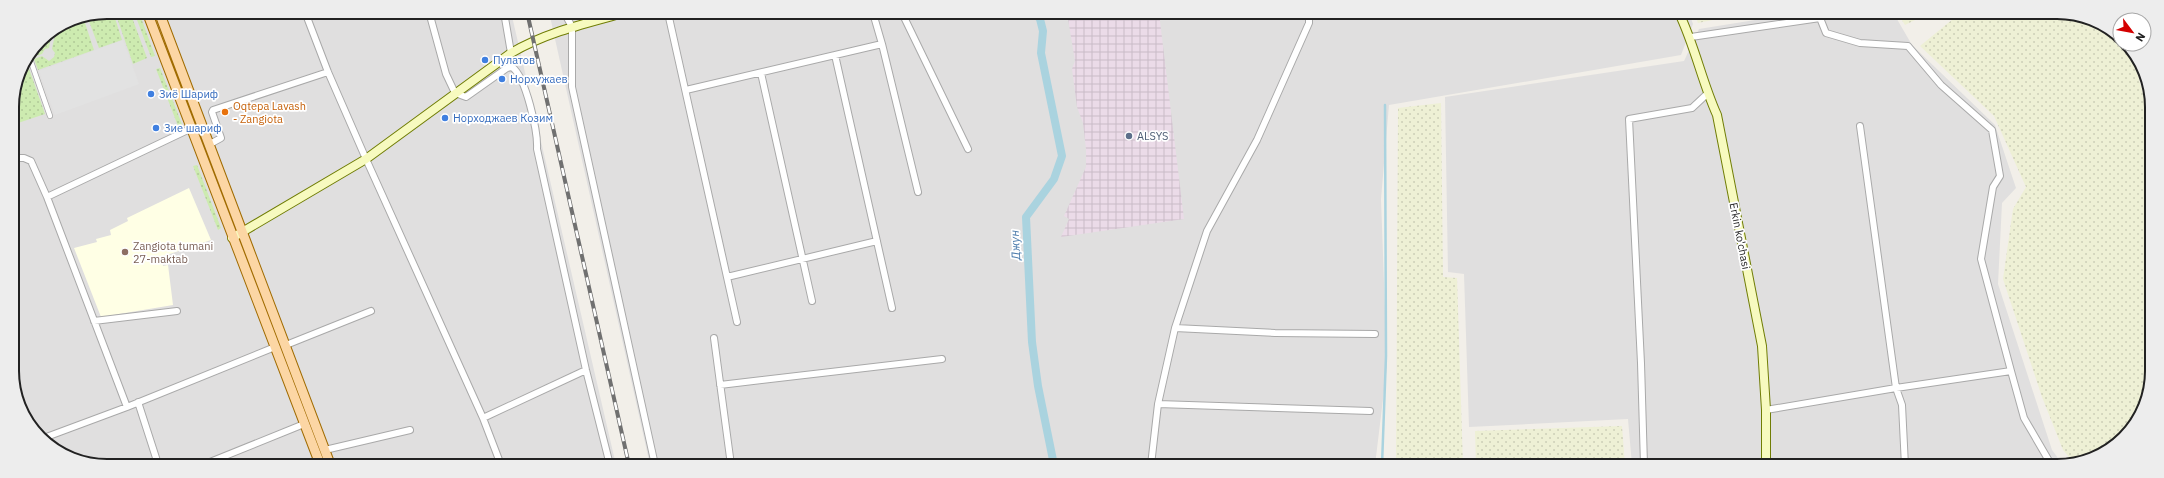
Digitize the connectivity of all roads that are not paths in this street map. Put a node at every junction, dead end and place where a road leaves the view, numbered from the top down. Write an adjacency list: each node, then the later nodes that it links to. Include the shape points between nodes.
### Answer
1 (150, 19): 28 (main road)
2 (162, 19): 29 (main road)
3 (308, 19): 21 (street)
4 (431, 19): 24 (street, via 446,74)
5 (505, 19): 18 (street)
6 (568, 19): 15 (street)
7 (601, 19): 15 (main road)
8 (670, 19): 23 (street)
9 (875, 19): 17 (street)
10 (905, 19): 30 (street)
11 (1309, 19): 46 (street, via 1257,140 1207,231)
12 (1682, 19): 16 (main road, Erkin ko'chasi)
13 (1813, 19): 16 (street)
14 (1820, 19): 53 (street, via 1826,33 1860,44 1908,46 1942,85 1992,130 2000,176 1993,187 1981,259)
15 (572, 27): 18 (main road, via 533,40); 72 (street, via 572,87)
16 (1691, 37): 25 (main road, Erkin ko'chasi)
17 (882, 44): 19 (street); 33 (street)
18 (512, 52): 24 (main road)
19 (835, 55): 22 (street); 37 (street)
20 (31, 63): 26 (street)
21 (328, 72): 29 (street, via 213,110 221,138); 32 (street)
22 (761, 73): 23 (street); 38 (street)
23 (686, 90): 39 (street)
24 (455, 93): 32 (main road); 52 (street, via 466,97 507,68 512,67 516,70 533,116 537,149)
25 (1708, 94): 59 (main road, Erkin ko'chasi, via 1716,115 1762,346); 75 (street, via 1692,108 1629,119)
26 (50, 116)
27 (1860, 126): 55 (street)
28 (192, 128): 34 (street); 36 (main road)
29 (210, 144): 35 (main road)
30 (968, 149)
31 (19, 158): 34 (street, via 31,161)
32 (366, 159): 35 (main road); 61 (street)
33 (918, 192)
34 (47, 197): 44 (street)
35 (243, 233): 36 (main road); 49 (main road)
36 (232, 238): 50 (main road)
37 (877, 241): 38 (street); 41 (street)
38 (804, 260): 39 (street); 40 (street)
39 (727, 277): 45 (street)
40 (812, 301)
41 (892, 308)
42 (177, 311): 44 (street)
43 (371, 311): 49 (street)
44 (94, 321): 58 (street)
45 (737, 322)
46 (1175, 328): 47 (street); 57 (street)
47 (1375, 334)
48 (714, 338): 54 (street)
49 (286, 345): 65 (main road)
50 (275, 347): 56 (street); 62 (main road)
51 (942, 359): 54 (street)
52 (586, 370): 61 (street); 71 (street)
53 (2011, 371): 55 (street); 78 (street, via 2024,418)
54 (720, 385): 73 (street)
55 (1896, 388): 59 (street); 77 (street, via 1902,405)
56 (138, 402): 58 (street); 66 (street)
57 (1158, 404): 60 (street); 74 (street)
58 (127, 407): 64 (street)
59 (1766, 410): 76 (main road, Erkin ko'chasi)
60 (1370, 411)
61 (483, 418): 70 (street)
62 (304, 424): 67 (street); 68 (main road)
63 (410, 430): 65 (street)
64 (48, 436)
65 (326, 450): 69 (main road)
66 (156, 459)
67 (217, 459)
68 (318, 459)
69 (329, 459)
70 (499, 459)
71 (608, 459)
72 (654, 459)
73 (730, 459)
74 (1153, 459)
75 (1644, 459)
76 (1766, 459)
77 (1905, 459)
78 (2048, 459)

